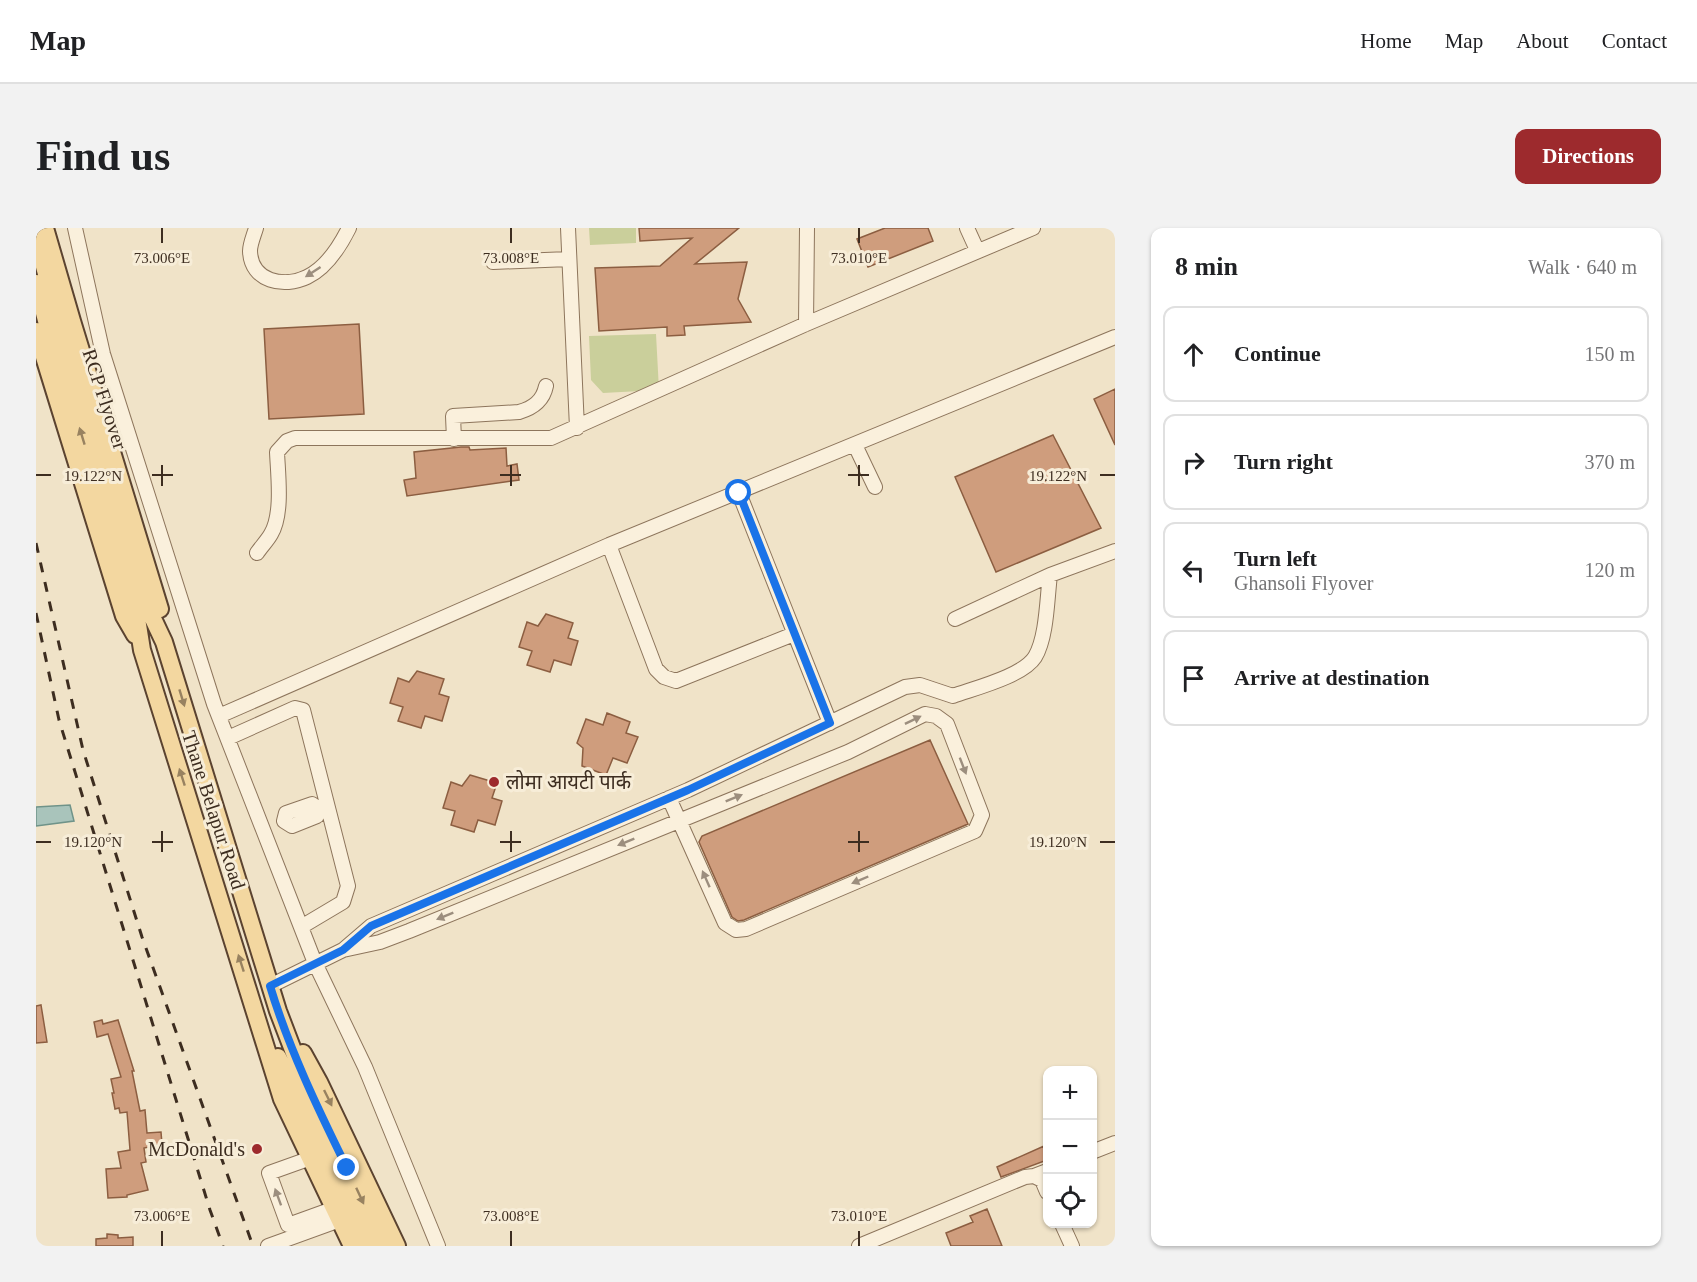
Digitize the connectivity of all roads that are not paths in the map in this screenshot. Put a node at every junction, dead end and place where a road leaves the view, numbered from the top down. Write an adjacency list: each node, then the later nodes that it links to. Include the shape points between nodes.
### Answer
1 (45, 228): 30 (main road, via 159,605)
2 (75, 228): 32 (street, via 103,354)
3 (256, 228): 4 (street, one-way to 3, via 325,265 307,277 287,283 266,279 256,268 250,252)
4 (349, 228)
5 (568, 228): 11 (street)
6 (807, 228): 14 (street)
7 (967, 228): 10 (street)
8 (1033, 228): 10 (street)
9 (36, 237): 27 (main road, RCP Flyover)
10 (977, 250): 14 (street)
11 (569, 259): 12 (street); 18 (street)
12 (493, 262)
13 (36, 283): 27 (main road, RCP Flyover, one-way to 13)
14 (806, 324): 18 (street)
15 (36, 331): 31 (main road, via 124,616)
16 (1115, 337): 20 (street)
17 (546, 386): 19 (street, via 540,402 528,410 453,416)
18 (577, 428): 19 (street, via 551,438)
19 (454, 439): 25 (street, via 287,441 278,452 276,523)
20 (855, 446): 21 (street); 22 (street)
21 (875, 487)
22 (739, 493): 23 (street); 29 (street)
23 (609, 545): 29 (street, via 656,669 664,677 676,681); 32 (street)
24 (1115, 551): 26 (street)
25 (257, 553)
26 (1050, 575): 28 (street); 33 (street, via 1042,642 1035,658 1020,670 953,696 920,685 905,687)
27 (142, 610): 30 (main road, Thane Belapur Road); 31 (main road, Thane Belapur Road)
28 (955, 619)
29 (794, 634): 33 (street)
30 (164, 642): 42 (main road, Thane Belapur Road, one-way to 42)
31 (142, 650): 44 (main road, Thane Belapur Road, one-way to 31)
32 (219, 716): 34 (street)
33 (830, 723): 35 (street)
34 (228, 738): 36 (street, via 295,708 303,710); 38 (street)
35 (669, 798): 37 (street); 40 (street, via 371,926)
36 (324, 808): 38 (street, via 312,804 286,813 284,821); 39 (street, via 348,886 347,894 344,902)
37 (680, 820): 37 (street, one-way to 37, via 848,752 925,714 947,724 982,815 975,831 736,930 725,923); 40 (street, one-way to 40, via 380,942)
38 (263, 829): 39 (street)
39 (302, 927): 41 (street)
40 (343, 950): 41 (street)
41 (315, 963): 42 (street); 60 (street, via 365,1067)
42 (270, 986): 43 (main road, Thane Belapur Road)
43 (278, 1011): 45 (main road); 59 (main road, one-way to 59, via 319,1082)
44 (258, 1018): 45 (main road); 48 (main road, via 282,1099)
45 (301, 1090): 57 (main road); 58 (main road, one-way to 58)
46 (1115, 1143): 47 (street)
47 (1097, 1150)
48 (310, 1158): 52 (main road); 52 (street, one-way to 48, via 288,1225 269,1173)
49 (1043, 1172): 50 (street)
50 (1034, 1176): 51 (street); 54 (street)
51 (1043, 1182)
52 (338, 1214): 55 (street); 56 (main road)
53 (1064, 1228): 62 (street)
54 (892, 1240): 61 (street)
55 (268, 1246)
56 (352, 1246)
57 (368, 1246)
58 (383, 1246)
59 (397, 1246)
60 (438, 1246)
61 (859, 1246)
62 (1072, 1246)

